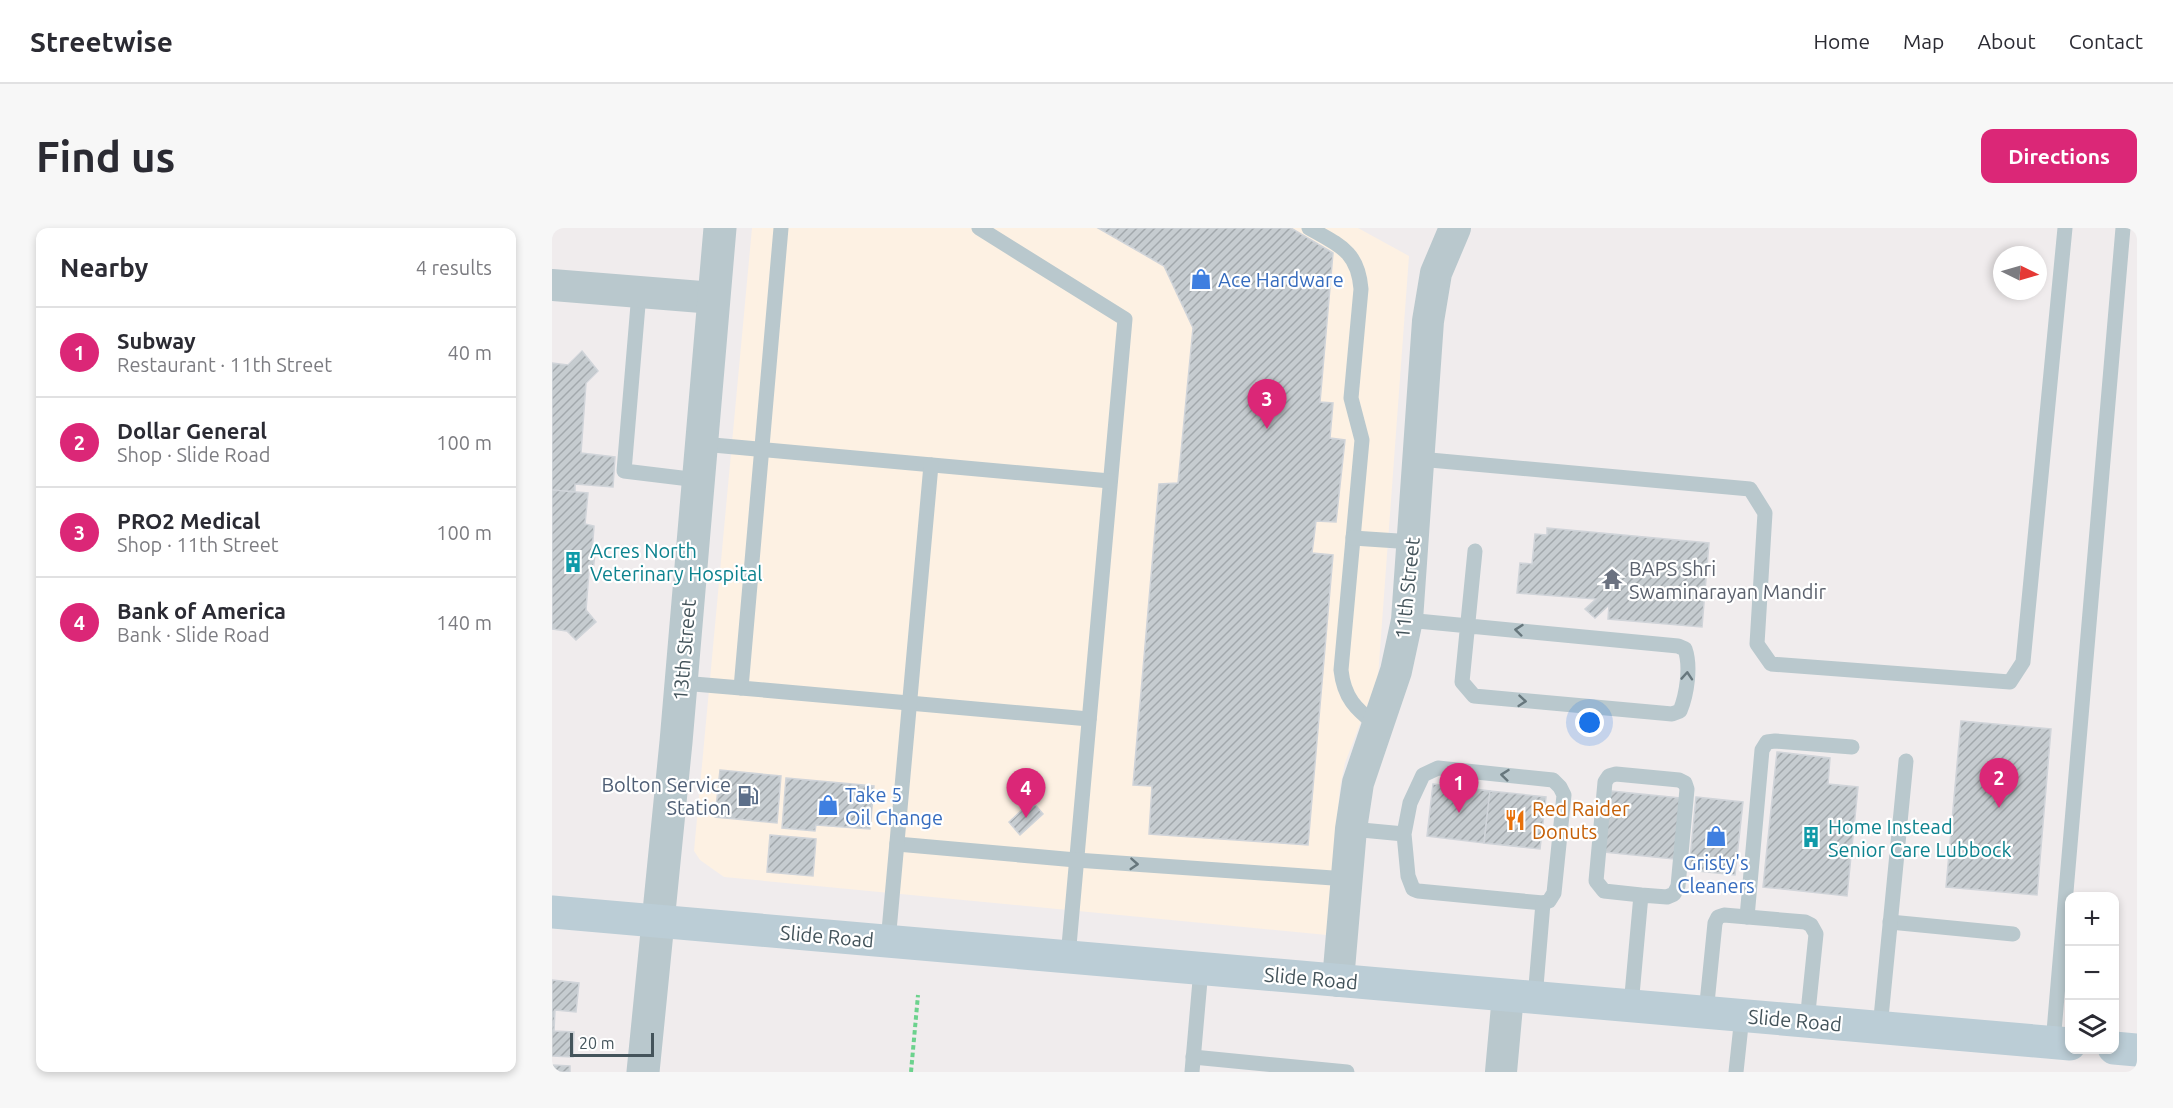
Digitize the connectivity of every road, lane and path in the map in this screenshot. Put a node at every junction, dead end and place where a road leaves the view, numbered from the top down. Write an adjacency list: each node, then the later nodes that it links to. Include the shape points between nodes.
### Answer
1 (720, 228): 10 (street, 13th Street)
2 (781, 228): 12 (lane)
3 (979, 228): 16 (lane, via 1125,319)
4 (1309, 228): 17 (lane, via 1349,252 1360,276 1351,398 1362,440)
5 (2065, 228): 13 (lane, via 2023,662 2010,682 1771,664 1756,644 1765,513 1750,489)
6 (2123, 228): 52 (lane)
7 (1447, 231): 13 (street, 11th Street, via 1428,321)
8 (552, 285): 9 (street)
9 (639, 293): 10 (street); 15 (lane, via 624,471)
10 (714, 298): 11 (street, 13th Street)
11 (702, 444): 12 (lane); 15 (street, 13th Street)
12 (762, 450): 14 (lane); 23 (lane)
13 (1419, 459): 18 (street, 11th Street)
14 (931, 465): 16 (lane); 24 (lane)
15 (698, 480): 22 (street, 13th Street)
16 (1110, 481): 25 (lane)
17 (1353, 538): 18 (lane); 26 (lane, via 1342,686 1354,708)
18 (1413, 542): 20 (street, 11th Street)
19 (1475, 551): 21 (lane)
20 (1407, 620): 21 (lane); 26 (street, 11th Street, via 1396,670)
21 (1468, 625): 21 (lane, one-way to 21, via 1462,682 1474,696 1672,714 1680,711 1685,699 1688,657 1685,649 1678,646)
22 (682, 683): 23 (lane); 38 (street, 13th Street)
23 (741, 688): 24 (lane)
24 (910, 703): 25 (lane); 31 (lane)
25 (1089, 719): 32 (lane)
26 (1376, 725): 29 (street, 11th Street, via 1358,783)
27 (1852, 747): 37 (lane, via 1775,741 1767,742 1762,750)
28 (1906, 761): 39 (lane)
29 (1351, 829): 30 (lane); 33 (street, 11th Street)
30 (1404, 834): 35 (lane, via 1413,889); 35 (lane, one-way to 30, via 1554,893 1564,795 1553,780 1438,768 1423,775 1410,803)
31 (897, 844): 32 (lane); 41 (lane)
32 (1076, 860): 33 (lane, one-way to 33); 42 (lane)
33 (1347, 879): 44 (street, 11th Street)
34 (1641, 895): 34 (lane, via 1604,891 1596,881 1605,782 1616,774 1679,780 1687,789 1678,886 1667,897); 47 (lane)
35 (1543, 903): 46 (lane)
36 (552, 912): 38 (main road, Slide Road)
37 (1747, 917): 48 (lane, via 1724,915 1715,923); 50 (lane, via 1812,925 1816,934)
38 (657, 922): 41 (main road, Slide Road); 56 (street, 13th Street)
39 (1890, 922): 40 (lane); 51 (lane)
40 (2013, 934)
41 (888, 942): 42 (main road, Slide Road)
42 (1068, 957): 43 (main road, Slide Road)
43 (1201, 969): 44 (main road, Slide Road); 55 (lane)
44 (1338, 981): 46 (main road, Slide Road)
45 (918, 995): 57 (path)
46 (1522, 997): 47 (main road, Slide Road); 59 (street)
47 (1631, 1006): 48 (main road, Slide Road)
48 (1706, 1013): 49 (main road, Slide Road)
49 (1742, 1016): 50 (main road, Slide Road); 60 (lane)
50 (1807, 1022): 51 (main road, Slide Road)
51 (1880, 1028): 52 (main road, Slide Road)
52 (2061, 1043)
53 (2119, 1048): 54 (main road)
54 (2137, 1050)
55 (1193, 1065): 58 (lane)
56 (644, 1072)
57 (911, 1072)
58 (1347, 1072)
59 (1501, 1072)
60 (1736, 1072)

